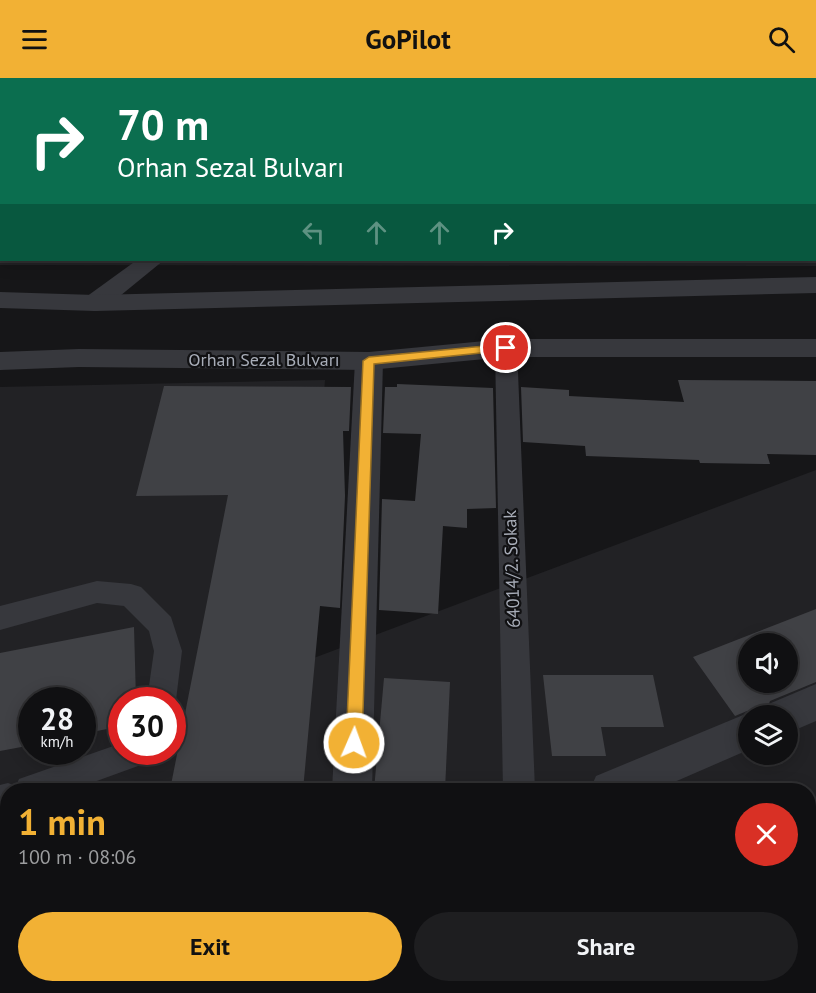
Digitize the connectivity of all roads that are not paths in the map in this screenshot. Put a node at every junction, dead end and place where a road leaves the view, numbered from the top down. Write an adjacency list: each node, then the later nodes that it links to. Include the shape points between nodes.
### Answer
1 (151, 261): 4 (street)
2 (816, 285): 4 (street)
3 (0, 300): 4 (street)
4 (95, 303)
5 (506, 348): 6 (street, Orhan Sezal Bulvarı); 8 (street, Orhan Sezal Bulvarı); 17 (lane, 64014/2. Sokak)
6 (816, 348)
7 (0, 361): 8 (street, Orhan Sezal Bulvarı, via 79,358)
8 (369, 361): 16 (street)
9 (0, 618): 10 (lane, via 97,592 131,596 161,625 168,651)
10 (163, 687)
11 (816, 702): 12 (street)
12 (798, 710)
13 (738, 735): 18 (street)
14 (108, 763): 15 (lane)
15 (50, 783)
16 (352, 783)
17 (519, 783)
18 (626, 783)

